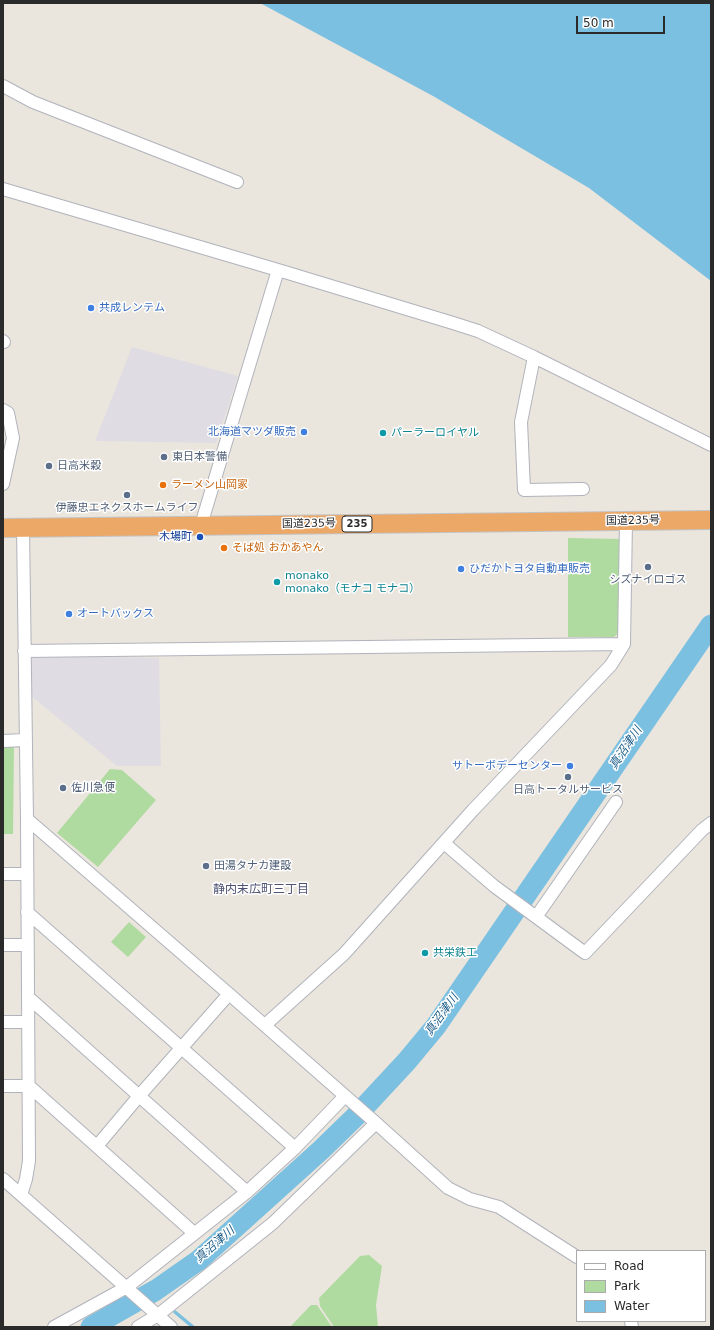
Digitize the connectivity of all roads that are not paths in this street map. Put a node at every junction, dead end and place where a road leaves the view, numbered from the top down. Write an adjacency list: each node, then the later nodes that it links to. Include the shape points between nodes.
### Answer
1 (3, 86): 2 (street, via 33,102)
2 (237, 182)
3 (4, 193): 4 (street)
4 (278, 270): 5 (street, via 454,322); 12 (street)
5 (534, 357): 7 (street); 9 (street, via 521,422 524,490)
6 (3, 410): 8 (street, via 8,413 13,438)
7 (711, 445)
8 (3, 484)
9 (583, 489)
10 (711, 520): 11 (highway, 国道235号 / 235)
11 (626, 521): 12 (highway, 国道235号 / 235); 15 (street)
12 (201, 526): 14 (highway, 国道235号 / 235)
13 (3, 528): 14 (highway, 国道235号 / 235)
14 (23, 528): 16 (street)
15 (624, 644): 16 (street); 22 (street, via 611,665)
16 (24, 651): 17 (street)
17 (25, 740): 18 (street); 20 (street)
18 (3, 741)
19 (616, 802): 26 (street)
20 (27, 819): 24 (street); 29 (street)
21 (711, 823): 26 (street, via 585,953)
22 (444, 843): 26 (street, via 494,886); 33 (street, via 344,954)
23 (3, 874): 24 (street)
24 (27, 874): 25 (street)
25 (28, 912): 28 (street); 34 (street)
26 (532, 914)
27 (3, 945): 28 (street)
28 (27, 945): 30 (street)
29 (229, 994): 33 (street); 34 (street)
30 (28, 997): 32 (street); 37 (street)
31 (3, 1022): 32 (street)
32 (28, 1022): 36 (street)
33 (265, 1025): 38 (street)
34 (181, 1048): 37 (street); 41 (street)
35 (3, 1086): 36 (street)
36 (29, 1086): 40 (street); 44 (street, via 29,1161)
37 (139, 1096): 40 (street); 43 (street)
38 (349, 1099): 39 (street); 41 (street)
39 (372, 1119): 46 (street, via 448,1188 470,1199 499,1207); 48 (street, via 273,1223)
40 (97, 1146): 45 (street)
41 (295, 1148): 43 (street)
42 (3, 1179): 44 (street)
43 (247, 1192): 45 (street)
44 (21, 1195): 47 (street)
45 (194, 1233): 47 (street)
46 (576, 1256)
47 (130, 1289): 48 (street); 49 (street)
48 (154, 1312): 50 (street); 51 (street)
49 (54, 1327)
50 (138, 1327)
51 (172, 1327)

